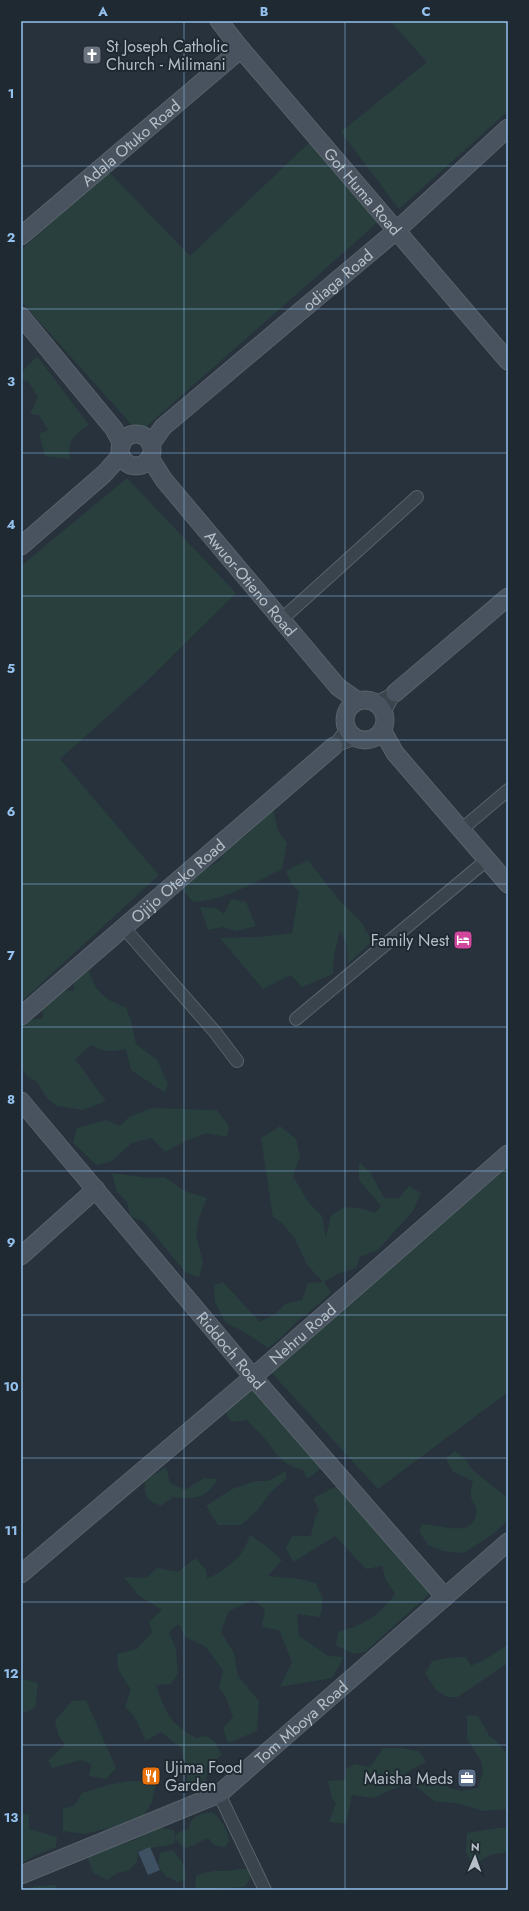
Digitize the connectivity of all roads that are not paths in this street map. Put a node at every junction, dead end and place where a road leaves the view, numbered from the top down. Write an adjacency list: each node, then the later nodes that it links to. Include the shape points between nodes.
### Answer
1 (219, 21): 2 (street, Got Huma Road)
2 (241, 49): 4 (street, Got Huma Road); 5 (street, Adala Otuko Road)
3 (508, 128): 4 (street, odiaga Road)
4 (397, 230): 7 (street, Got Huma Road); 8 (street, odiaga Road)
5 (21, 236)
6 (21, 316): 8 (street, via 114,429)
7 (508, 361)
8 (136, 450): 10 (street, via 104,474); 12 (street, Awuor-Otieno Road)
9 (416, 497): 12 (street)
10 (21, 546)
11 (508, 597): 13 (street, Ojijo Oteko Road)
12 (281, 620): 14 (street, Awuor-Otieno Road)
13 (395, 693): 14 (street, Ojijo Oteko Road)
14 (365, 720): 15 (street, Ojijo Oteko Road); 17 (street, Awuor-Otieno Road)
15 (334, 746): 20 (street, Ojijo Oteko Road)
16 (508, 790): 17 (street)
17 (462, 829): 18 (street, Awuor-Otieno Road)
18 (488, 860): 19 (street, Awuor-Otieno Road); 22 (street)
19 (508, 884)
20 (124, 928): 21 (street, Ojijo Oteko Road); 23 (street, via 215,1032)
21 (21, 1016)
22 (296, 1019)
23 (236, 1061)
24 (21, 1101): 26 (street, Riddoch Road)
25 (508, 1154): 28 (street, Nehru Road)
26 (96, 1189): 27 (street); 28 (street, Riddoch Road)
27 (21, 1256)
28 (253, 1377): 30 (street, Nehru Road); 31 (street, Riddoch Road)
29 (508, 1542): 31 (street, Tom Mboya Road)
30 (21, 1574)
31 (445, 1597): 32 (street, Tom Mboya Road)
32 (219, 1794): 33 (street, Tom Mboya Road); 34 (street)
33 (21, 1875)
34 (265, 1890)

